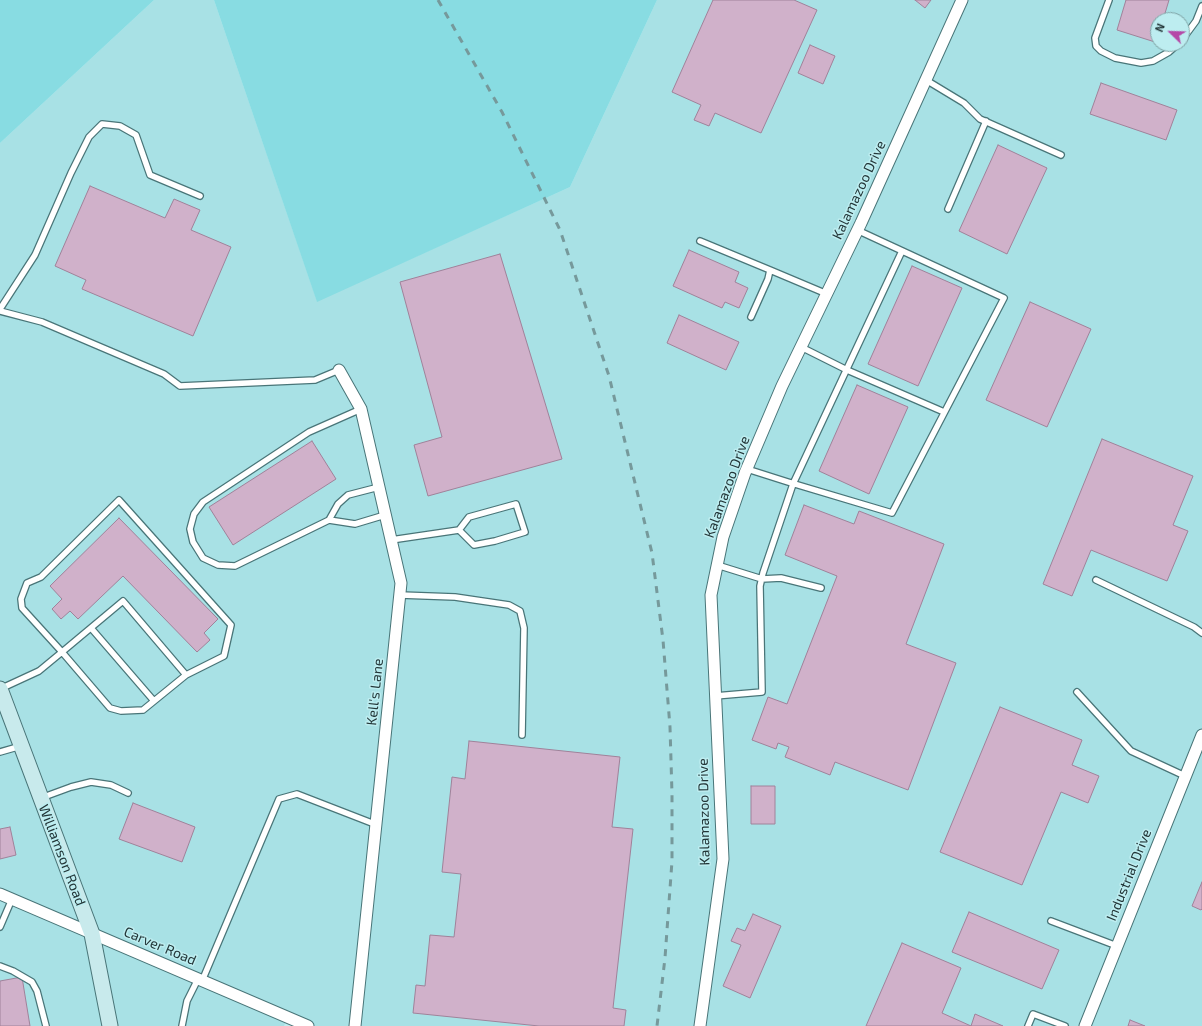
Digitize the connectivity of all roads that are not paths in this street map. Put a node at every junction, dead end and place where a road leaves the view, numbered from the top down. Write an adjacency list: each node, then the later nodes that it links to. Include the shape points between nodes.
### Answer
1 (962, 0): 6 (street, Kalamazoo Drive)
2 (1109, 0): 5 (lane, via 1095,38 1096,46 1101,51 1115,58 1141,63 1153,61)
3 (1202, 6): 4 (lane)
4 (1190, 29)
5 (1169, 52)
6 (926, 80): 7 (lane, via 964,103 980,119); 11 (street, Kalamazoo Drive)
7 (986, 121): 8 (lane); 10 (lane)
8 (1060, 155)
9 (200, 196): 16 (lane, via 150,175 136,135 120,126 102,124 89,136 35,254)
10 (948, 209)
11 (857, 230): 13 (lane); 15 (street, Kalamazoo Drive)
12 (700, 241): 14 (lane)
13 (902, 251): 20 (lane); 22 (lane, via 1004,298)
14 (770, 270): 15 (lane); 17 (lane)
15 (827, 294): 18 (street, Kalamazoo Drive)
16 (0, 310): 19 (lane, via 49,325 164,374 180,386 315,380)
17 (751, 317)
18 (801, 347): 20 (lane); 23 (street, Kalamazoo Drive)
19 (339, 370): 21 (street, Kell's Lane)
20 (847, 370): 22 (lane); 24 (lane)
21 (361, 409): 25 (street, Kell's Lane); 27 (lane, via 309,432 203,502 194,514 190,529 193,542 203,558 218,565 235,566)
22 (944, 412): 24 (lane, via 892,513)
23 (747, 469): 24 (lane); 30 (street, Kalamazoo Drive, via 723,538)
24 (793, 484): 31 (lane)
25 (379, 487): 26 (street, Kell's Lane); 27 (lane, via 348,495 338,504)
26 (385, 515): 27 (lane, via 355,524); 29 (street, Kell's Lane)
27 (329, 520)
28 (459, 530): 28 (lane, via 469,517 516,504 525,532 474,545); 29 (lane)
29 (391, 540): 34 (street, Kell's Lane, via 401,584)
30 (717, 565): 31 (lane); 41 (street, Kalamazoo Drive, via 711,595)
31 (762, 579): 33 (lane, via 781,578); 41 (lane, via 762,692)
32 (1096, 580): 36 (lane, via 1194,626)
33 (821, 588)
34 (400, 595): 43 (lane, via 462,598 509,605 520,611 524,628); 50 (street, Kell's Lane)
35 (91, 628): 37 (lane); 38 (lane, via 123,601); 42 (lane)
36 (1202, 633)
37 (62, 652): 38 (lane, via 22,608 21,599 27,584 41,576 119,500 231,625 224,656); 39 (lane, via 39,672); 42 (lane, via 110,708 121,711 143,710)
38 (186, 675): 42 (lane)
39 (0, 689): 45 (main road, Williamson Road)
40 (1077, 692): 47 (lane, via 1132,751)
41 (715, 696): 64 (street, Kalamazoo Drive, via 723,859)
42 (154, 700)
43 (522, 735)
44 (1202, 735): 47 (street, Industrial Drive)
45 (21, 746): 46 (lane); 49 (main road, Williamson Road)
46 (0, 752)
47 (1186, 776): 56 (street, Industrial Drive)
48 (128, 793): 49 (lane, via 91,782)
49 (41, 798): 55 (main road, Williamson Road)
50 (377, 825): 58 (lane, via 297,794 279,798); 63 (street, Kell's Lane)
51 (0, 894): 52 (street, Carver Road)
52 (12, 899): 54 (lane); 55 (street, Carver Road)
53 (1051, 921): 56 (lane)
54 (0, 927)
55 (92, 934): 58 (street, Carver Road); 60 (main road, Williamson Road)
56 (1117, 946): 67 (street, Industrial Drive)
57 (0, 966): 59 (lane, via 32,982 37,991)
58 (200, 980): 61 (lane, via 187,1001); 62 (street, Carver Road)
59 (46, 1026)
60 (110, 1026)
61 (182, 1026)
62 (308, 1026)
63 (355, 1026)
64 (700, 1026)
65 (1028, 1026): 66 (lane, via 1033,1014)
66 (1065, 1026)
67 (1085, 1026)

